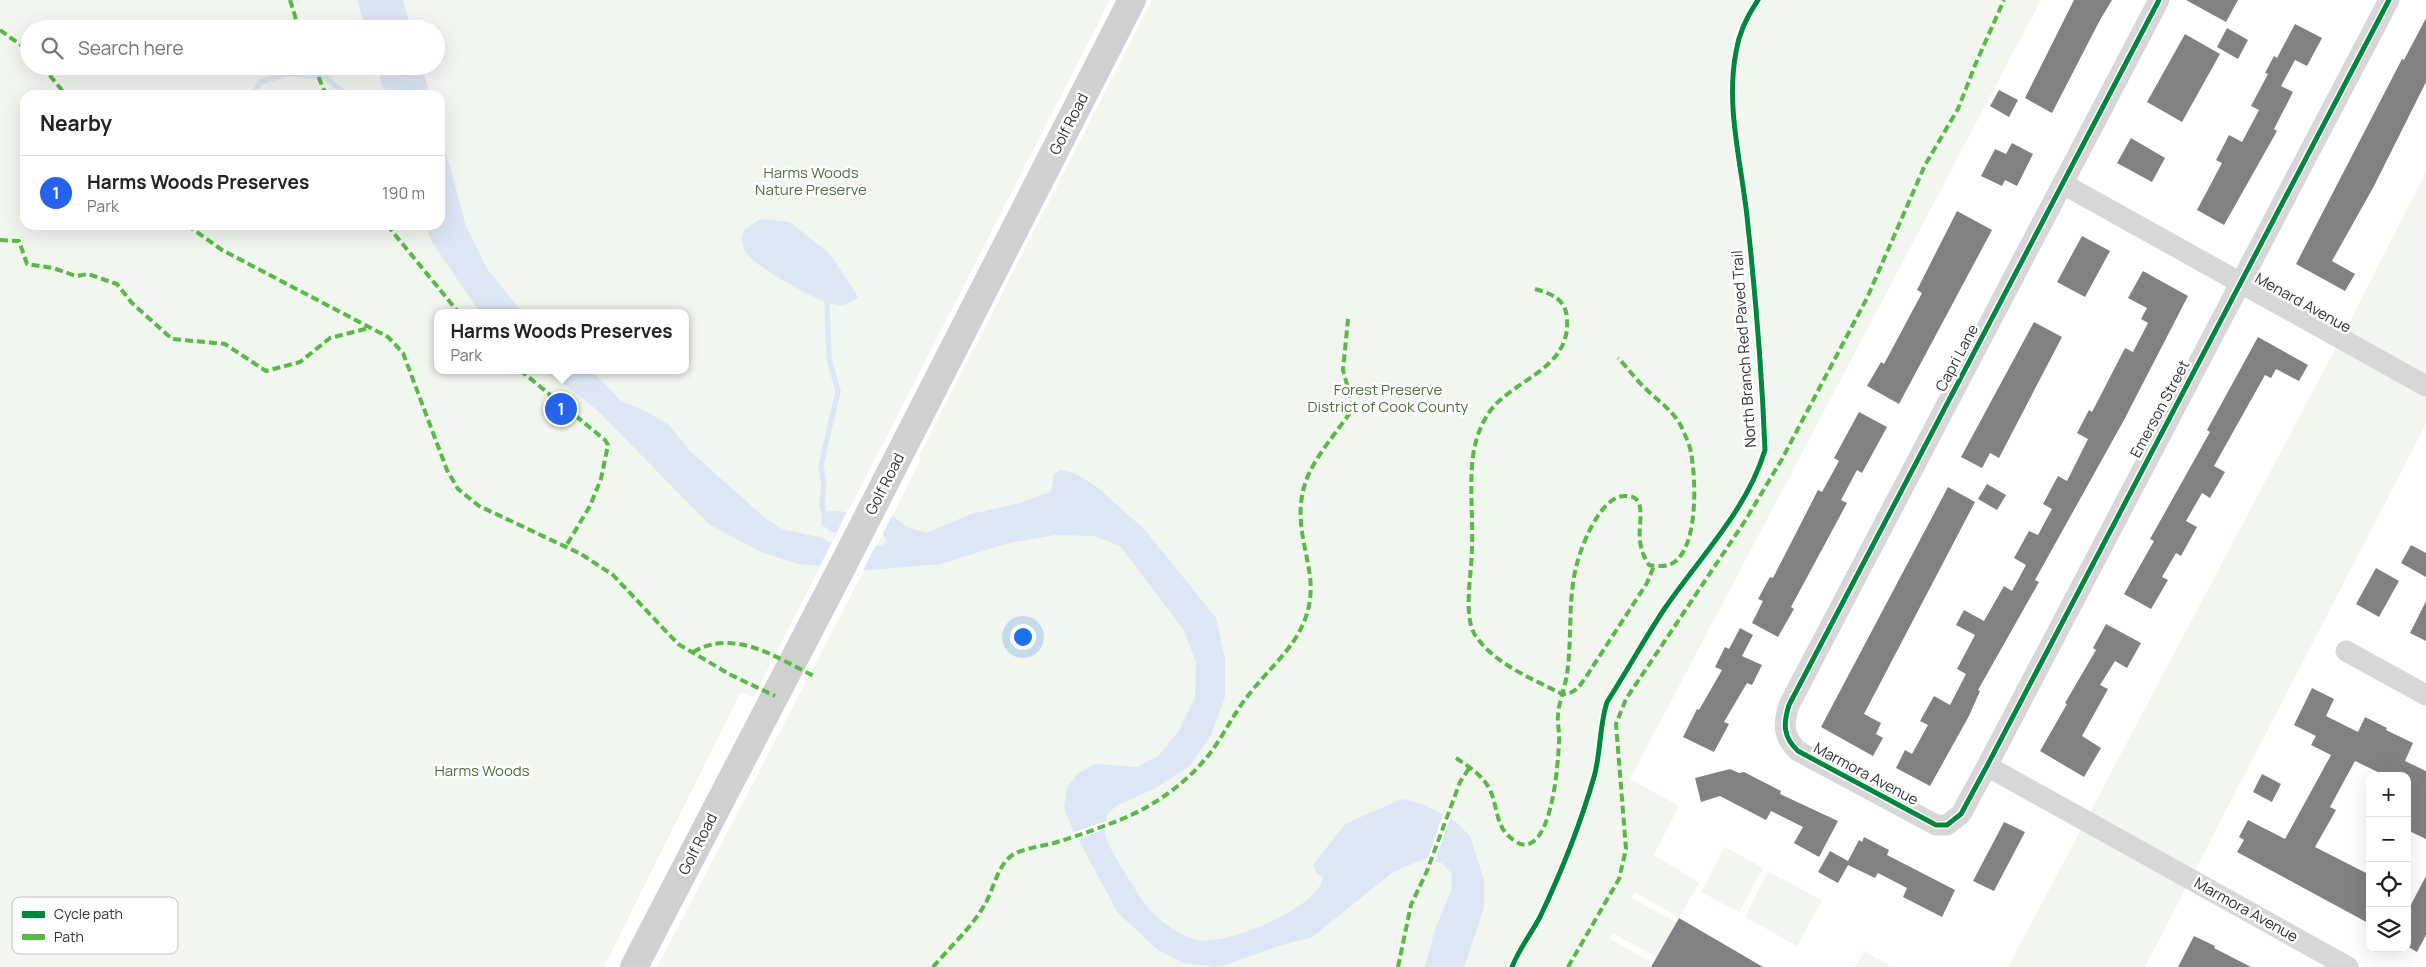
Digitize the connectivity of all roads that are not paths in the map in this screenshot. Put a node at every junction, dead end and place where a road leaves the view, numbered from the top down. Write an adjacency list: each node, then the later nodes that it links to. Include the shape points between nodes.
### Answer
1 (1132, 0): 12 (main road, Golf Road)
2 (2159, 0): 4 (street, Capri Lane)
3 (2389, 0): 5 (street, Emerson Street)
4 (2063, 184): 5 (street, Menard Avenue); 9 (street, Capri Lane, via 1789,705)
5 (2240, 283): 6 (street, Menard Avenue); 10 (street, Emerson Street)
6 (2426, 386)
7 (2346, 651): 8 (street)
8 (2426, 695)
9 (1785, 730): 11 (street, Marmora Avenue, via 1790,743 1798,751 1931,823)
10 (1987, 766): 11 (street, Emerson Street, via 1960,814); 13 (street, Marmora Avenue)
11 (1947, 826)
12 (634, 967)
13 (2348, 967)

